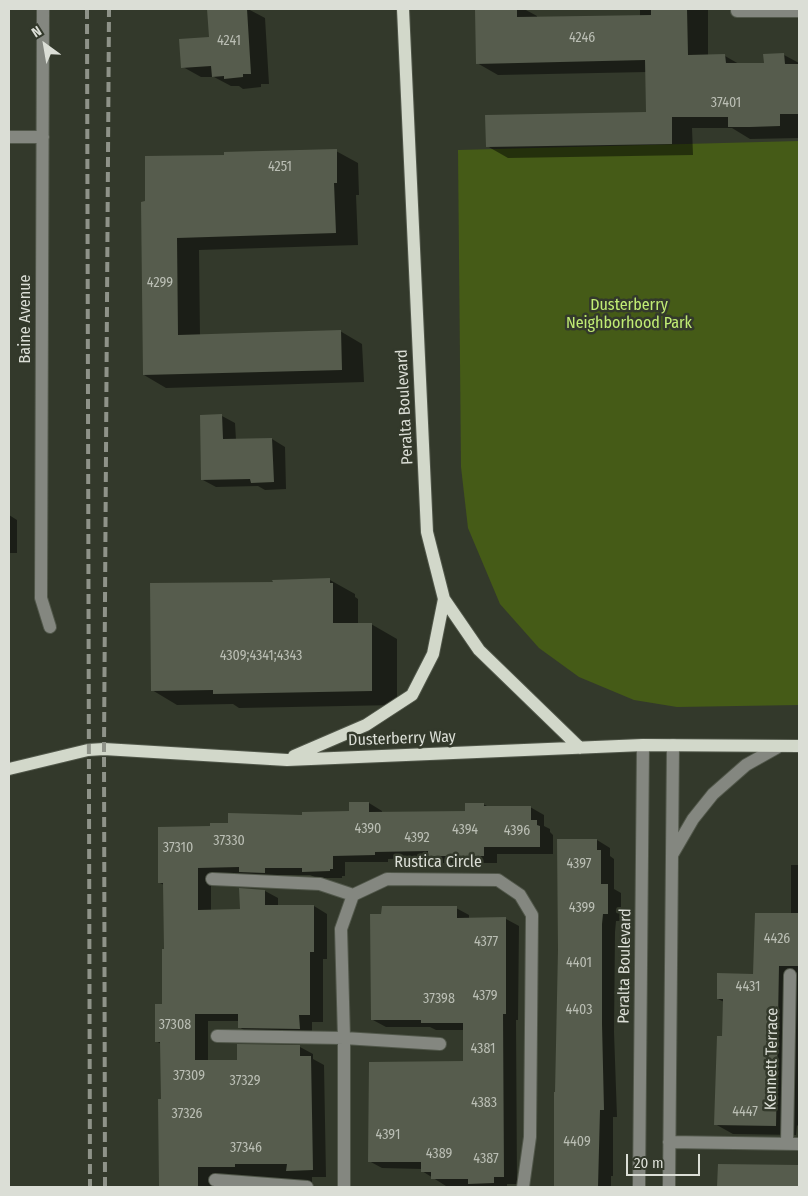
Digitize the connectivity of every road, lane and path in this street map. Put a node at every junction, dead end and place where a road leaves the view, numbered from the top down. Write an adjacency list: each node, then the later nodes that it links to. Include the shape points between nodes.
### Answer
1 (43, 9): 6 (street, Baine Avenue)
2 (403, 9): 7 (main road, Peralta Boulevard, via 427,532)
3 (799, 11): 4 (street)
4 (737, 12)
5 (9, 137): 6 (street)
6 (43, 137): 8 (street, Baine Avenue, via 40,598)
7 (444, 599): 13 (main road, Peralta Boulevard, via 479,650); 14 (main road, via 434,654 412,695 366,725)
8 (50, 628)
9 (643, 745): 10 (main road, Dusterberry Way); 13 (main road, Dusterberry Way); 29 (street, Peralta Boulevard)
10 (673, 745): 11 (main road, Dusterberry Way); 16 (street)
11 (778, 746): 12 (main road, Dusterberry Way); 16 (street, via 746,765 713,794 693,819)
12 (799, 746)
13 (580, 748): 14 (main road, Dusterberry Way)
14 (287, 760): 15 (main road, Dusterberry Way, via 88,750)
15 (9, 768)
16 (672, 855): 23 (street)
17 (212, 879): 18 (street, via 320,884)
18 (353, 895): 21 (street, via 341,929); 28 (street, Rustica Circle, via 387,879 498,880 520,895 532,915 530,1137)
19 (790, 976): 24 (street, Kennett Terrace)
20 (217, 1036): 21 (street)
21 (344, 1038): 22 (street); 27 (street)
22 (440, 1044)
23 (669, 1142): 24 (street); 30 (street)
24 (793, 1144)
25 (215, 1180): 26 (street)
26 (306, 1187)
27 (344, 1187)
28 (523, 1187)
29 (639, 1187)
30 (668, 1187)

